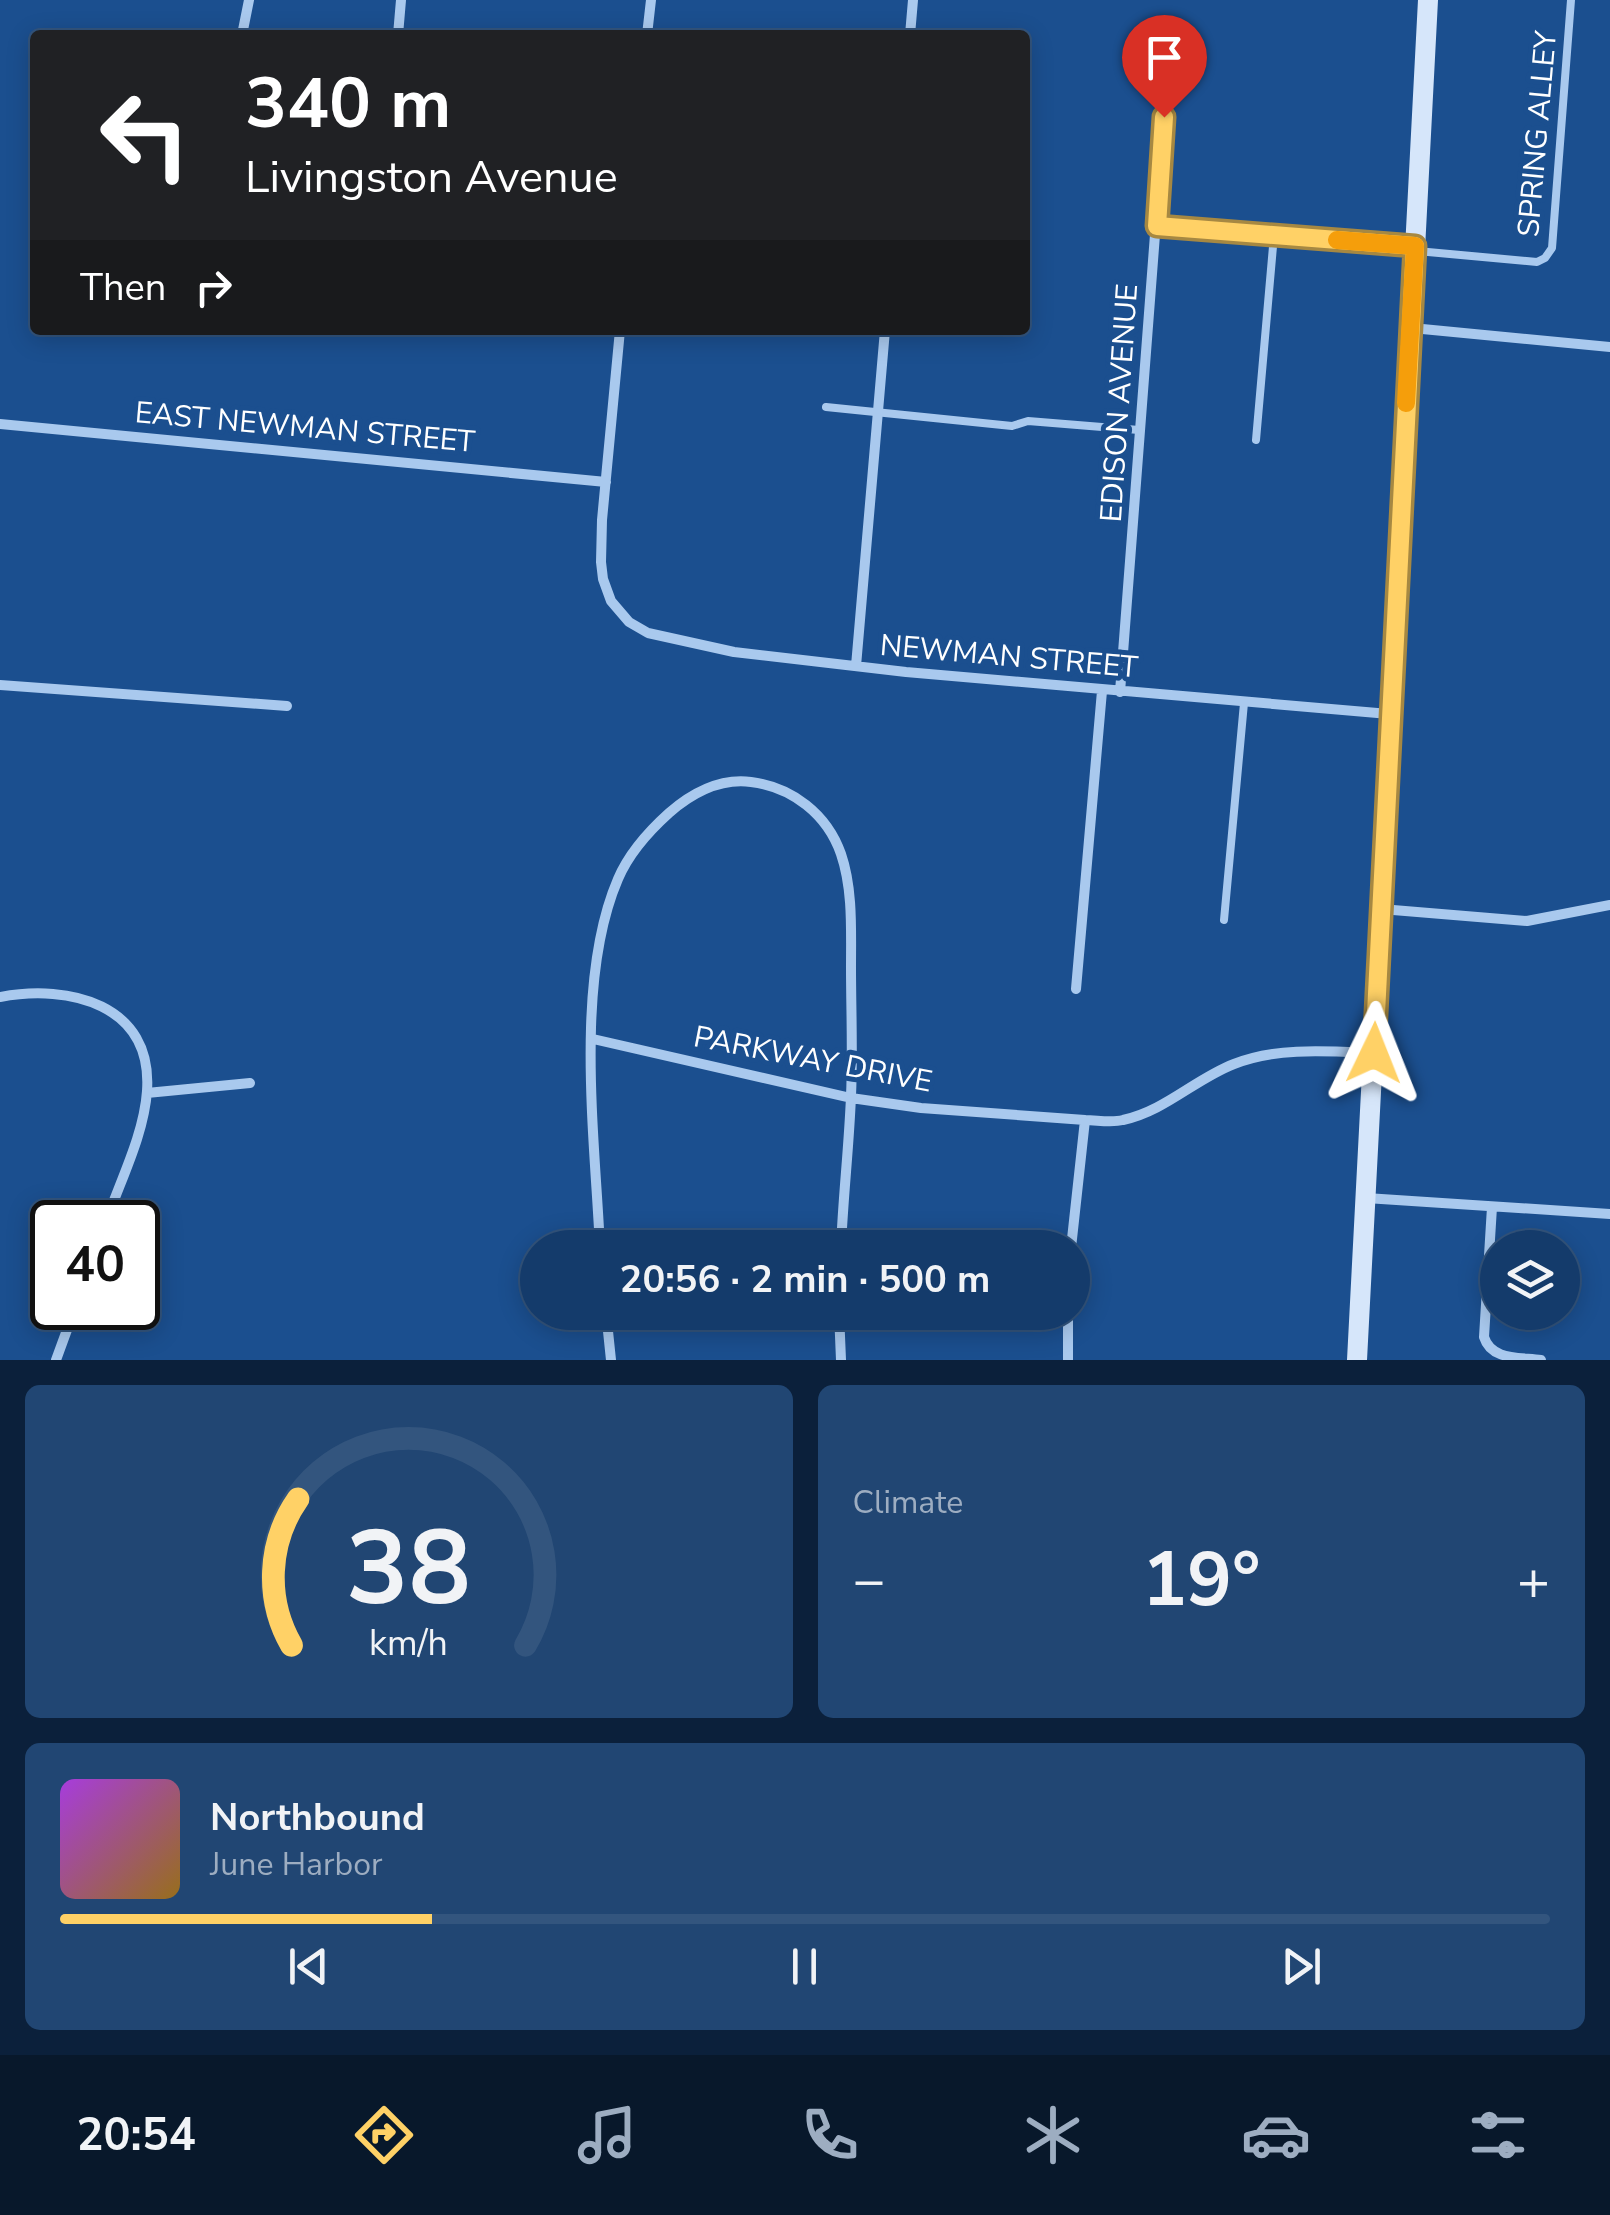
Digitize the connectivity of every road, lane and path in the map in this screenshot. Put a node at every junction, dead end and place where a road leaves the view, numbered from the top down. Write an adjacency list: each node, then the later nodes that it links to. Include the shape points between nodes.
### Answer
1 (249, 0): 7 (street)
2 (400, 0): 8 (street)
3 (651, 0): 9 (street)
4 (913, 0): 10 (street)
5 (1428, 0): 14 (street)
6 (1571, 0): 14 (lane, SPRING ALLEY, via 1552,248 1537,262)
7 (243, 30)
8 (398, 30)
9 (648, 30)
10 (910, 30)
11 (1164, 117): 12 (street, EDISON AVENUE)
12 (1157, 226): 13 (street); 22 (street, EDISON AVENUE)
13 (1274, 235): 14 (street); 23 (lane)
14 (1415, 248): 15 (street)
15 (1410, 328): 18 (street); 31 (street)
16 (620, 335): 24 (street)
17 (884, 335): 20 (street)
18 (1610, 347)
19 (826, 407): 20 (lane)
20 (876, 413): 22 (lane); 25 (street)
21 (0, 424): 24 (street, EAST NEWMAN STREET)
22 (1139, 430): 28 (street, EDISON AVENUE)
23 (1256, 440)
24 (606, 482): 25 (street, NEWMAN STREET, via 603,580 629,622 669,640)
25 (856, 666): 27 (street, NEWMAN STREET)
26 (0, 685): 30 (street)
27 (1102, 691): 28 (street, NEWMAN STREET); 35 (street)
28 (1120, 692): 29 (street, NEWMAN STREET)
29 (1244, 703): 31 (street, NEWMAN STREET); 34 (lane)
30 (287, 706)
31 (1389, 714): 33 (street)
32 (1610, 905): 33 (street, via 1527,921)
33 (1380, 909): 38 (street)
34 (1224, 920)
35 (1076, 989)
36 (0, 997): 40 (street, via 62,994 106,1008 141,1047)
37 (592, 1039): 41 (street, PARKWAY DRIVE); 41 (street, via 596,965 608,906 626,863 652,829 699,791 723,782 767,784 809,806 840,852 850,909); 47 (street)
38 (1374, 1053): 42 (street, PARKWAY DRIVE, via 1261,1056 1212,1074 1151,1111 1121,1121); 43 (street)
39 (250, 1083): 40 (street)
40 (148, 1093): 44 (street)
41 (851, 1098): 42 (street, PARKWAY DRIVE); 48 (street)
42 (1084, 1120): 49 (street)
43 (1365, 1198): 45 (street); 58 (street)
44 (114, 1200)
45 (1492, 1207): 46 (street); 59 (street, via 1486,1348 1497,1357)
46 (1610, 1214)
47 (599, 1230)
48 (842, 1230)
49 (1073, 1230)
50 (66, 1330): 54 (street)
51 (608, 1330): 55 (street)
52 (840, 1330): 56 (street)
53 (1068, 1330): 57 (street)
54 (56, 1360)
55 (611, 1360)
56 (841, 1360)
57 (1068, 1360)
58 (1357, 1360)
59 (1541, 1360)

